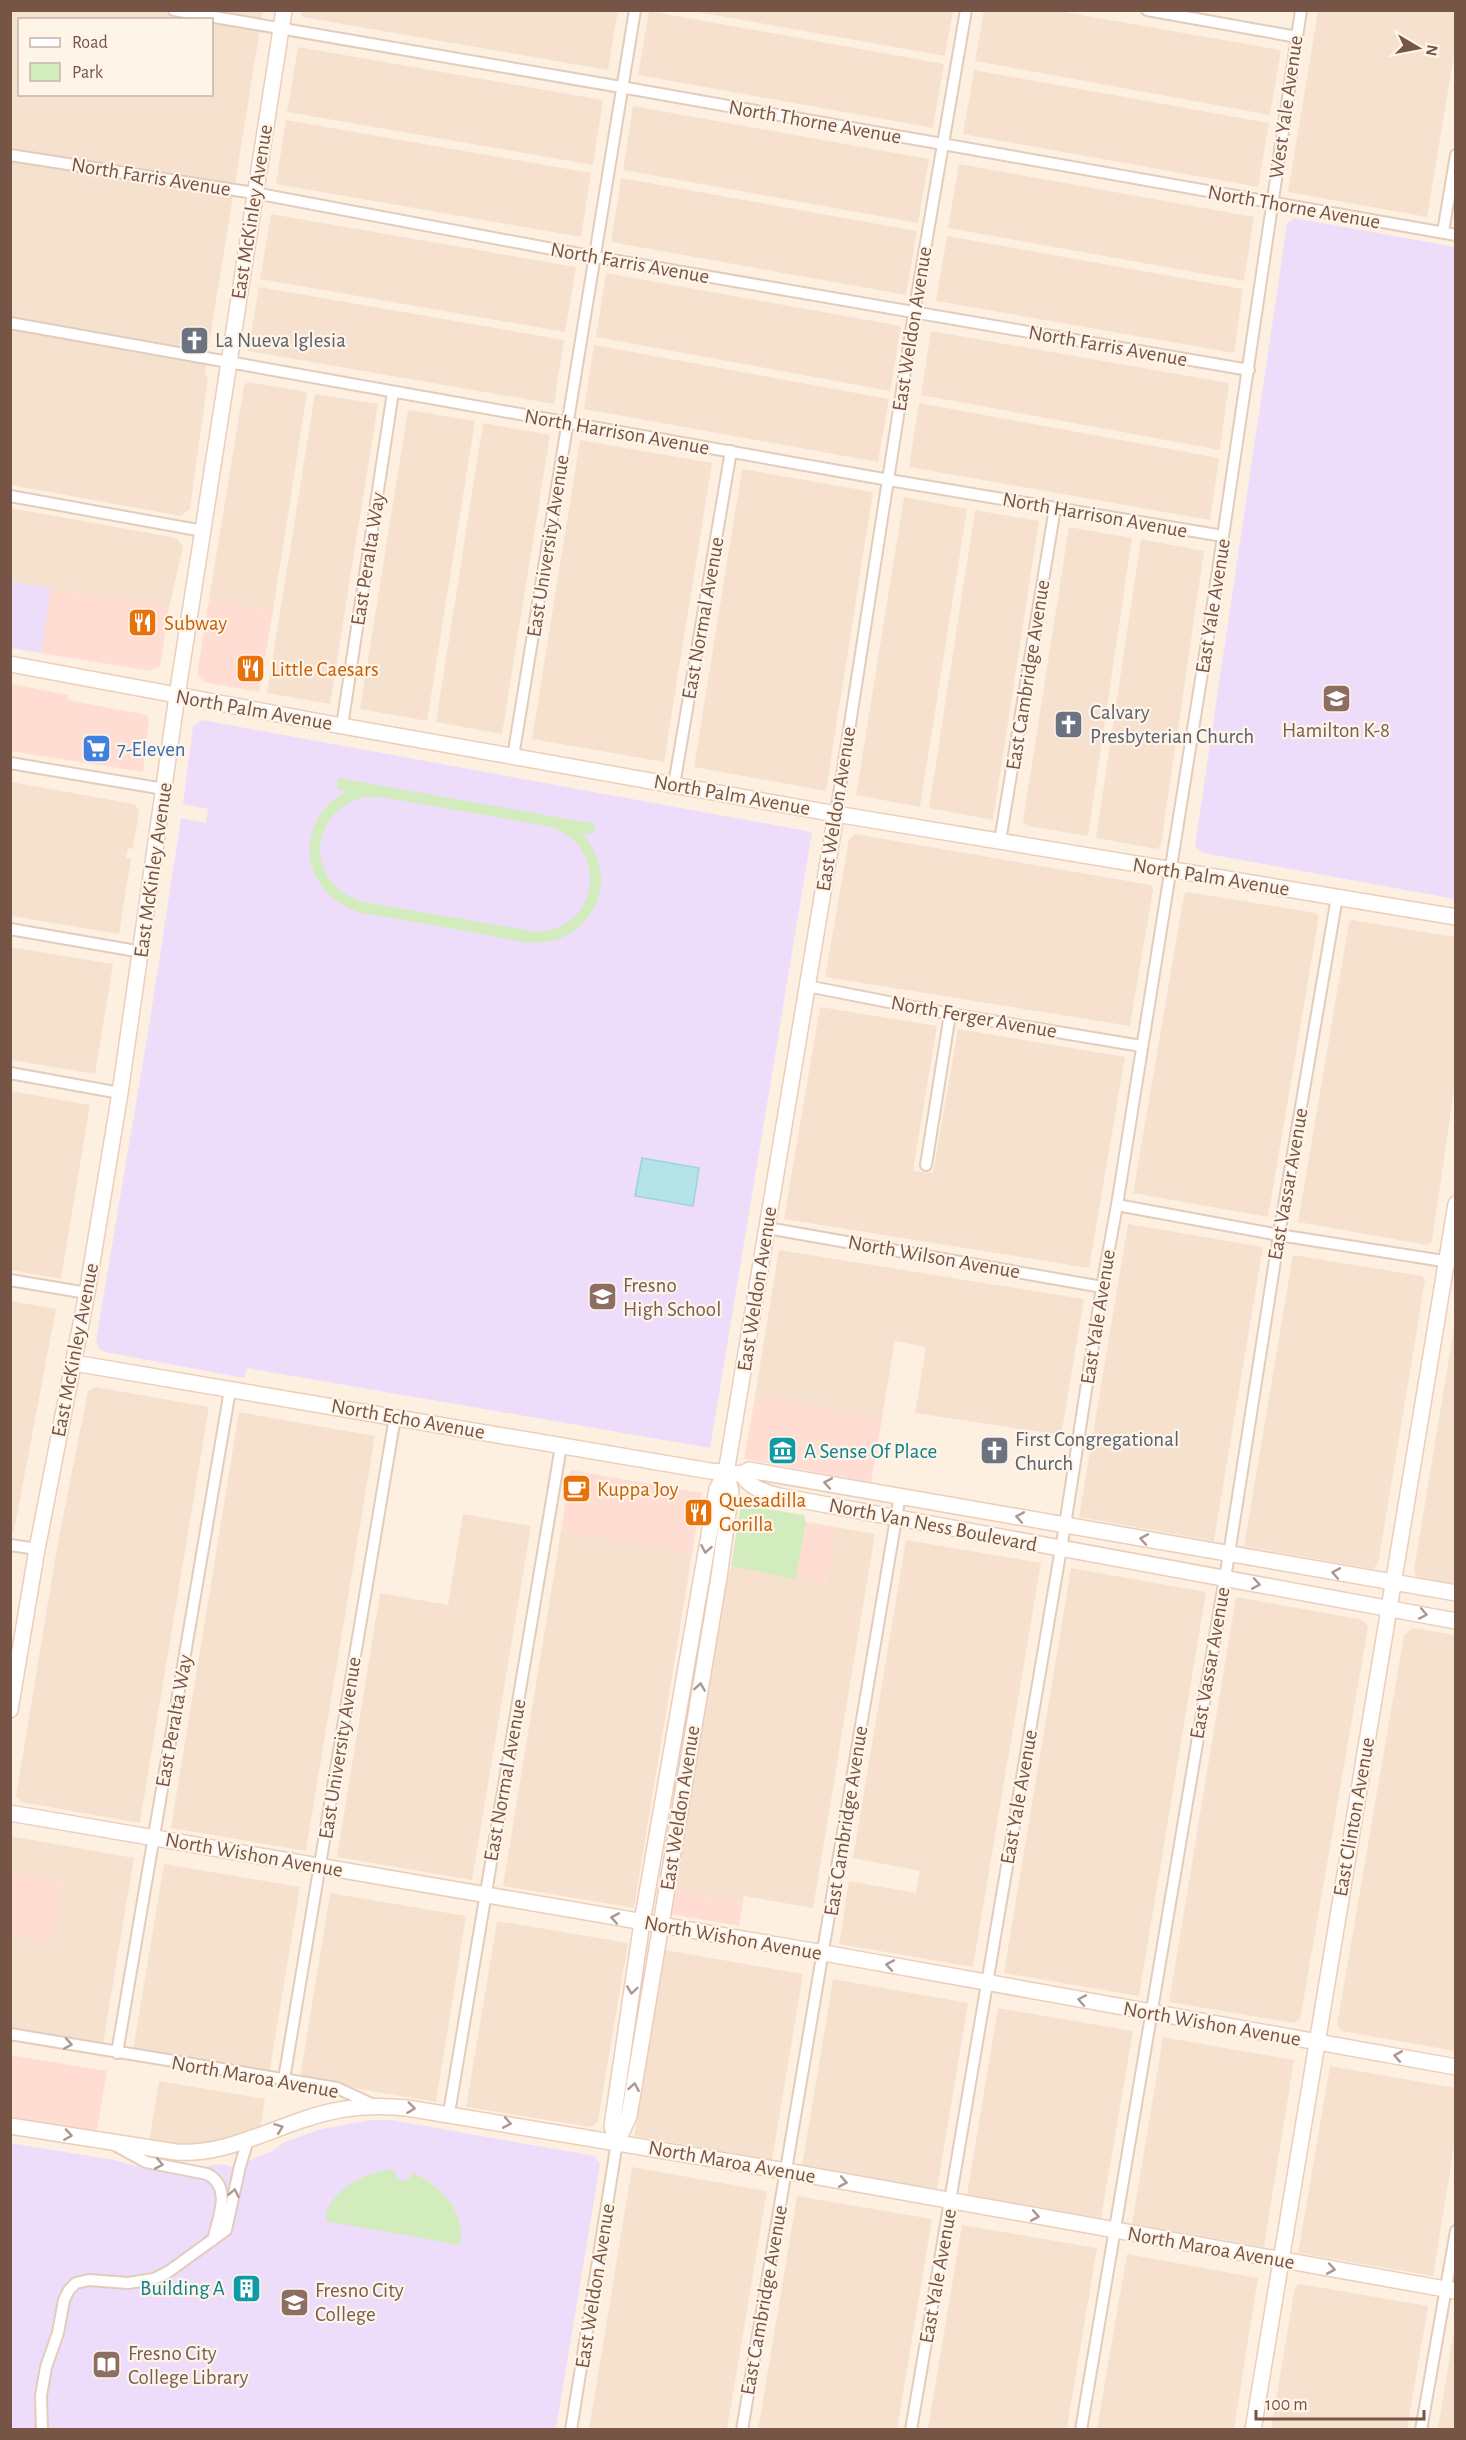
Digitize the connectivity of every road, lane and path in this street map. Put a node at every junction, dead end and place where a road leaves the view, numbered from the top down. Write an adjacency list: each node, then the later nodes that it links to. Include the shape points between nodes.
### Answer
1 (174, 10): 7 (street, North Thorne Avenue)
2 (284, 10): 7 (main road, East McKinley Avenue)
3 (635, 10): 9 (street, East University Avenue)
4 (966, 10): 10 (street, East Weldon Avenue)
5 (1147, 10): 8 (street)
6 (1301, 10): 8 (street, West Yale Avenue)
7 (281, 28): 9 (street, North Thorne Avenue); 13 (main road, East McKinley Avenue)
8 (1297, 37): 14 (street, West Yale Avenue)
9 (621, 87): 10 (street, North Thorne Avenue); 17 (street, East University Avenue)
10 (943, 145): 14 (street, North Thorne Avenue); 18 (street, East Weldon Avenue)
11 (10, 155): 13 (street, North Farris Avenue)
12 (1455, 155): 15 (street)
13 (254, 194): 17 (street, North Farris Avenue); 20 (main road, East McKinley Avenue)
14 (1272, 203): 15 (street, North Thorne Avenue); 21 (street, East Yale Avenue)
15 (1443, 232): 16 (street, North Thorne Avenue)
16 (1455, 235)
17 (595, 257): 18 (street, North Farris Avenue); 23 (street, East University Avenue)
18 (914, 313): 21 (street, North Farris Avenue); 25 (street, East Weldon Avenue)
19 (10, 323): 20 (street, North Harrison Avenue)
20 (230, 360): 22 (street, North Harrison Avenue); 28 (main road, East McKinley Avenue)
21 (1249, 370): 29 (street, East Yale Avenue)
22 (393, 392): 23 (street, North Harrison Avenue); 32 (street, East Peralta Way)
23 (568, 424): 24 (street, North Harrison Avenue); 33 (street, East University Avenue)
24 (731, 452): 25 (street, North Harrison Avenue); 35 (street, East Normal Avenue)
25 (889, 480): 27 (street, North Harrison Avenue); 37 (street, East Weldon Avenue)
26 (10, 496): 28 (street)
27 (1055, 508): 29 (street, North Harrison Avenue); 38 (street, East Cambridge Avenue)
28 (203, 531): 31 (main road, East McKinley Avenue)
29 (1224, 537): 39 (street, East Yale Avenue)
30 (10, 664): 31 (main road, North Palm Avenue)
31 (177, 696): 32 (main road, North Palm Avenue); 36 (main road, East McKinley Avenue)
32 (342, 726): 33 (main road, North Palm Avenue)
33 (513, 757): 35 (main road, North Palm Avenue)
34 (10, 763): 36 (street)
35 (674, 785): 37 (main road, North Palm Avenue)
36 (164, 789): 43 (main road, East McKinley Avenue)
37 (836, 814): 38 (main road, North Palm Avenue); 44 (main road, East Weldon Avenue)
38 (1000, 841): 39 (main road, North Palm Avenue)
39 (1170, 871): 40 (main road, North Palm Avenue); 46 (street, East Yale Avenue)
40 (1337, 897): 41 (main road, North Palm Avenue); 53 (street, East Vassar Avenue)
41 (1455, 916)
42 (10, 929): 43 (street)
43 (142, 952): 48 (main road, East McKinley Avenue)
44 (807, 986): 45 (street, North Ferger Avenue); 52 (main road, East Weldon Avenue)
45 (950, 1014): 46 (street, North Ferger Avenue); 49 (street)
46 (1141, 1046): 51 (street, East Yale Avenue)
47 (10, 1073): 48 (street)
48 (120, 1093): 57 (main road, East McKinley Avenue)
49 (926, 1165)
50 (1455, 1204): 54 (main road, East Clinton Avenue)
51 (1117, 1205): 53 (street); 56 (street, East Yale Avenue)
52 (766, 1228): 56 (street, North Wilson Avenue); 62 (main road, East Weldon Avenue)
53 (1278, 1234): 54 (street); 70 (street, East Vassar Avenue)
54 (1451, 1263): 72 (main road, East Clinton Avenue)
55 (10, 1280): 57 (street)
56 (1102, 1287): 66 (street, East Yale Avenue)
57 (87, 1293): 58 (main road, East McKinley Avenue)
58 (74, 1363): 59 (main road, North Echo Avenue); 68 (main road, East McKinley Avenue)
59 (230, 1390): 60 (main road, North Echo Avenue); 82 (street, East Peralta Way)
60 (395, 1417): 61 (main road, North Echo Avenue); 83 (street, East University Avenue)
61 (561, 1446): 62 (main road, North Echo Avenue); 84 (street, East Normal Avenue)
62 (726, 1473): 63 (main road, North Echo Avenue); 76 (main road, East Weldon Avenue, one-way to 76, via 717,1488); 77 (main road, East Weldon Avenue, via 731,1491)
63 (742, 1474): 64 (main road, North Van Ness Boulevard, one-way to 63, via 749,1470); 65 (main road, North Van Ness Boulevard, via 746,1482 763,1491)
64 (900, 1495): 65 (street, East Cambridge Avenue); 66 (main road, North Van Ness Boulevard, one-way to 64)
65 (896, 1517): 69 (main road, North Van Ness Boulevard); 87 (street, East Cambridge Avenue)
66 (1065, 1526): 69 (street, East Yale Avenue); 70 (main road, North Van Ness Boulevard, one-way to 66)
67 (10, 1545): 68 (street)
68 (37, 1549): 78 (main road, East McKinley Avenue)
69 (1061, 1549): 71 (main road, North Van Ness Boulevard); 88 (street, East Yale Avenue)
70 (1229, 1554): 71 (street, East Vassar Avenue); 72 (main road, North Van Ness Boulevard, one-way to 70)
71 (1225, 1578): 74 (main road, North Van Ness Boulevard, one-way to 74); 89 (street, East Vassar Avenue)
72 (1394, 1583): 73 (main road, North Van Ness Boulevard); 74 (main road, East Clinton Avenue)
73 (1455, 1593)
74 (1390, 1608): 75 (main road, North Van Ness Boulevard, one-way to 75); 91 (main road, East Clinton Avenue)
75 (1455, 1621)
76 (687, 1660): 77 (main road); 79 (main road, East Weldon Avenue)
77 (704, 1663): 80 (main road, East Weldon Avenue, one-way to 77)
78 (10, 1710)
79 (666, 1786): 80 (main road); 85 (main road, East Weldon Avenue)
80 (683, 1789): 86 (main road, East Weldon Avenue)
81 (10, 1813): 82 (main road, North Wishon Avenue)
82 (154, 1838): 83 (main road, North Wishon Avenue); 92 (street, East Peralta Way)
83 (321, 1868): 84 (main road, North Wishon Avenue); 94 (street, East University Avenue)
84 (486, 1896): 85 (main road, North Wishon Avenue, one-way to 84); 96 (street, East Normal Avenue)
85 (642, 1922): 86 (main road, North Wishon Avenue); 100 (main road, East Weldon Avenue, one-way to 100, via 612,2127)
86 (661, 1925): 87 (main road, North Wishon Avenue); 100 (main road, East Weldon Avenue, one-way to 86, via 629,2116)
87 (824, 1953): 88 (main road, North Wishon Avenue, one-way to 87); 101 (street, East Cambridge Avenue)
88 (988, 1983): 89 (main road, North Wishon Avenue, one-way to 88); 102 (street, East Yale Avenue)
89 (1150, 2013): 91 (main road, North Wishon Avenue); 103 (street, East Vassar Avenue)
90 (10, 2034): 92 (street, North Maroa Avenue, one-way to 92)
91 (1316, 2042): 93 (main road, North Wishon Avenue, one-way to 91); 106 (main road, East Clinton Avenue)
92 (117, 2053): 94 (street, North Maroa Avenue)
93 (1455, 2067)
94 (284, 2079): 95 (street, North Maroa Avenue, via 337,2088)
95 (374, 2106): 96 (main road, North Maroa Avenue, one-way to 96); 98 (main road, one-way to 95, via 320,2114)
96 (449, 2113): 100 (main road, North Maroa Avenue, one-way to 100)
97 (10, 2126): 99 (main road, one-way to 99)
98 (248, 2140): 99 (main road, via 190,2153); 105 (street, one-way to 98, via 226,2230)
99 (106, 2141): 105 (street, one-way to 105, via 146,2162 215,2178 222,2195)
100 (617, 2142): 101 (main road, North Maroa Avenue); 109 (street, East Weldon Avenue)
101 (786, 2171): 102 (main road, North Maroa Avenue, one-way to 102); 110 (street, East Cambridge Avenue)
102 (951, 2201): 103 (main road, North Maroa Avenue, one-way to 103); 111 (street, East Yale Avenue)
103 (1115, 2230): 106 (main road, North Maroa Avenue); 112 (street, East Vassar Avenue)
104 (1455, 2231): 107 (street)
105 (213, 2241): 108 (street, via 154,2279 128,2283 89,2280 76,2283 69,2290 46,2367 41,2396)
106 (1280, 2260): 107 (main road, North Maroa Avenue, one-way to 107); 113 (main road, East Clinton Avenue)
107 (1451, 2290): 114 (street)
108 (42, 2430)
109 (571, 2430)
110 (742, 2430)
111 (912, 2430)
112 (1080, 2430)
113 (1253, 2430)
114 (1421, 2430)

